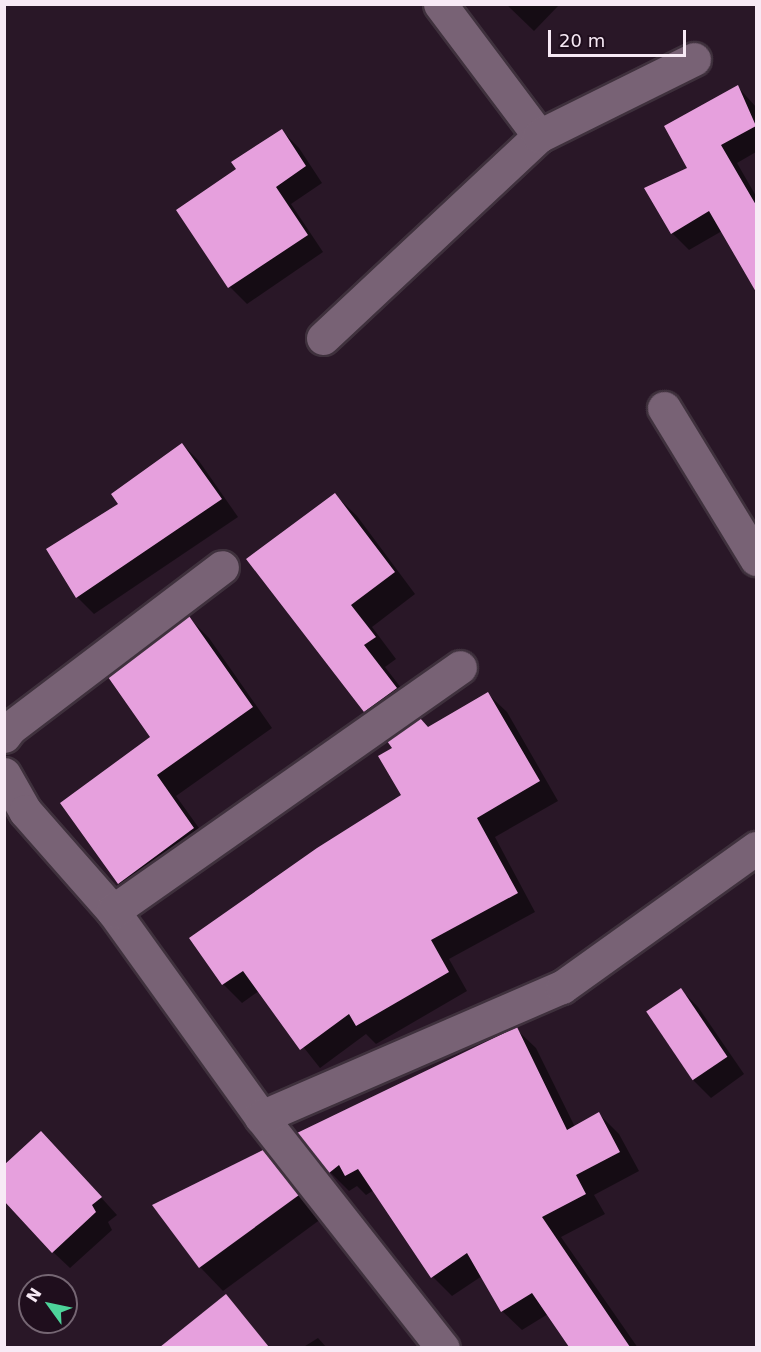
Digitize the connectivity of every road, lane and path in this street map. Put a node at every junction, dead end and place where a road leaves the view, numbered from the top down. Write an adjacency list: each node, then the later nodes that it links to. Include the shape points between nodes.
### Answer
1 (440, 4): 3 (street)
2 (694, 59): 3 (street)
3 (538, 136): 4 (street)
4 (323, 338)
5 (664, 408): 6 (street)
6 (756, 559)
7 (222, 567): 9 (street)
8 (460, 667): 12 (street)
9 (4, 736)
10 (4, 774): 12 (street, via 25,811)
11 (756, 848): 13 (street, via 562,987)
12 (113, 911): 13 (street)
13 (261, 1117): 14 (street)
14 (443, 1347)

